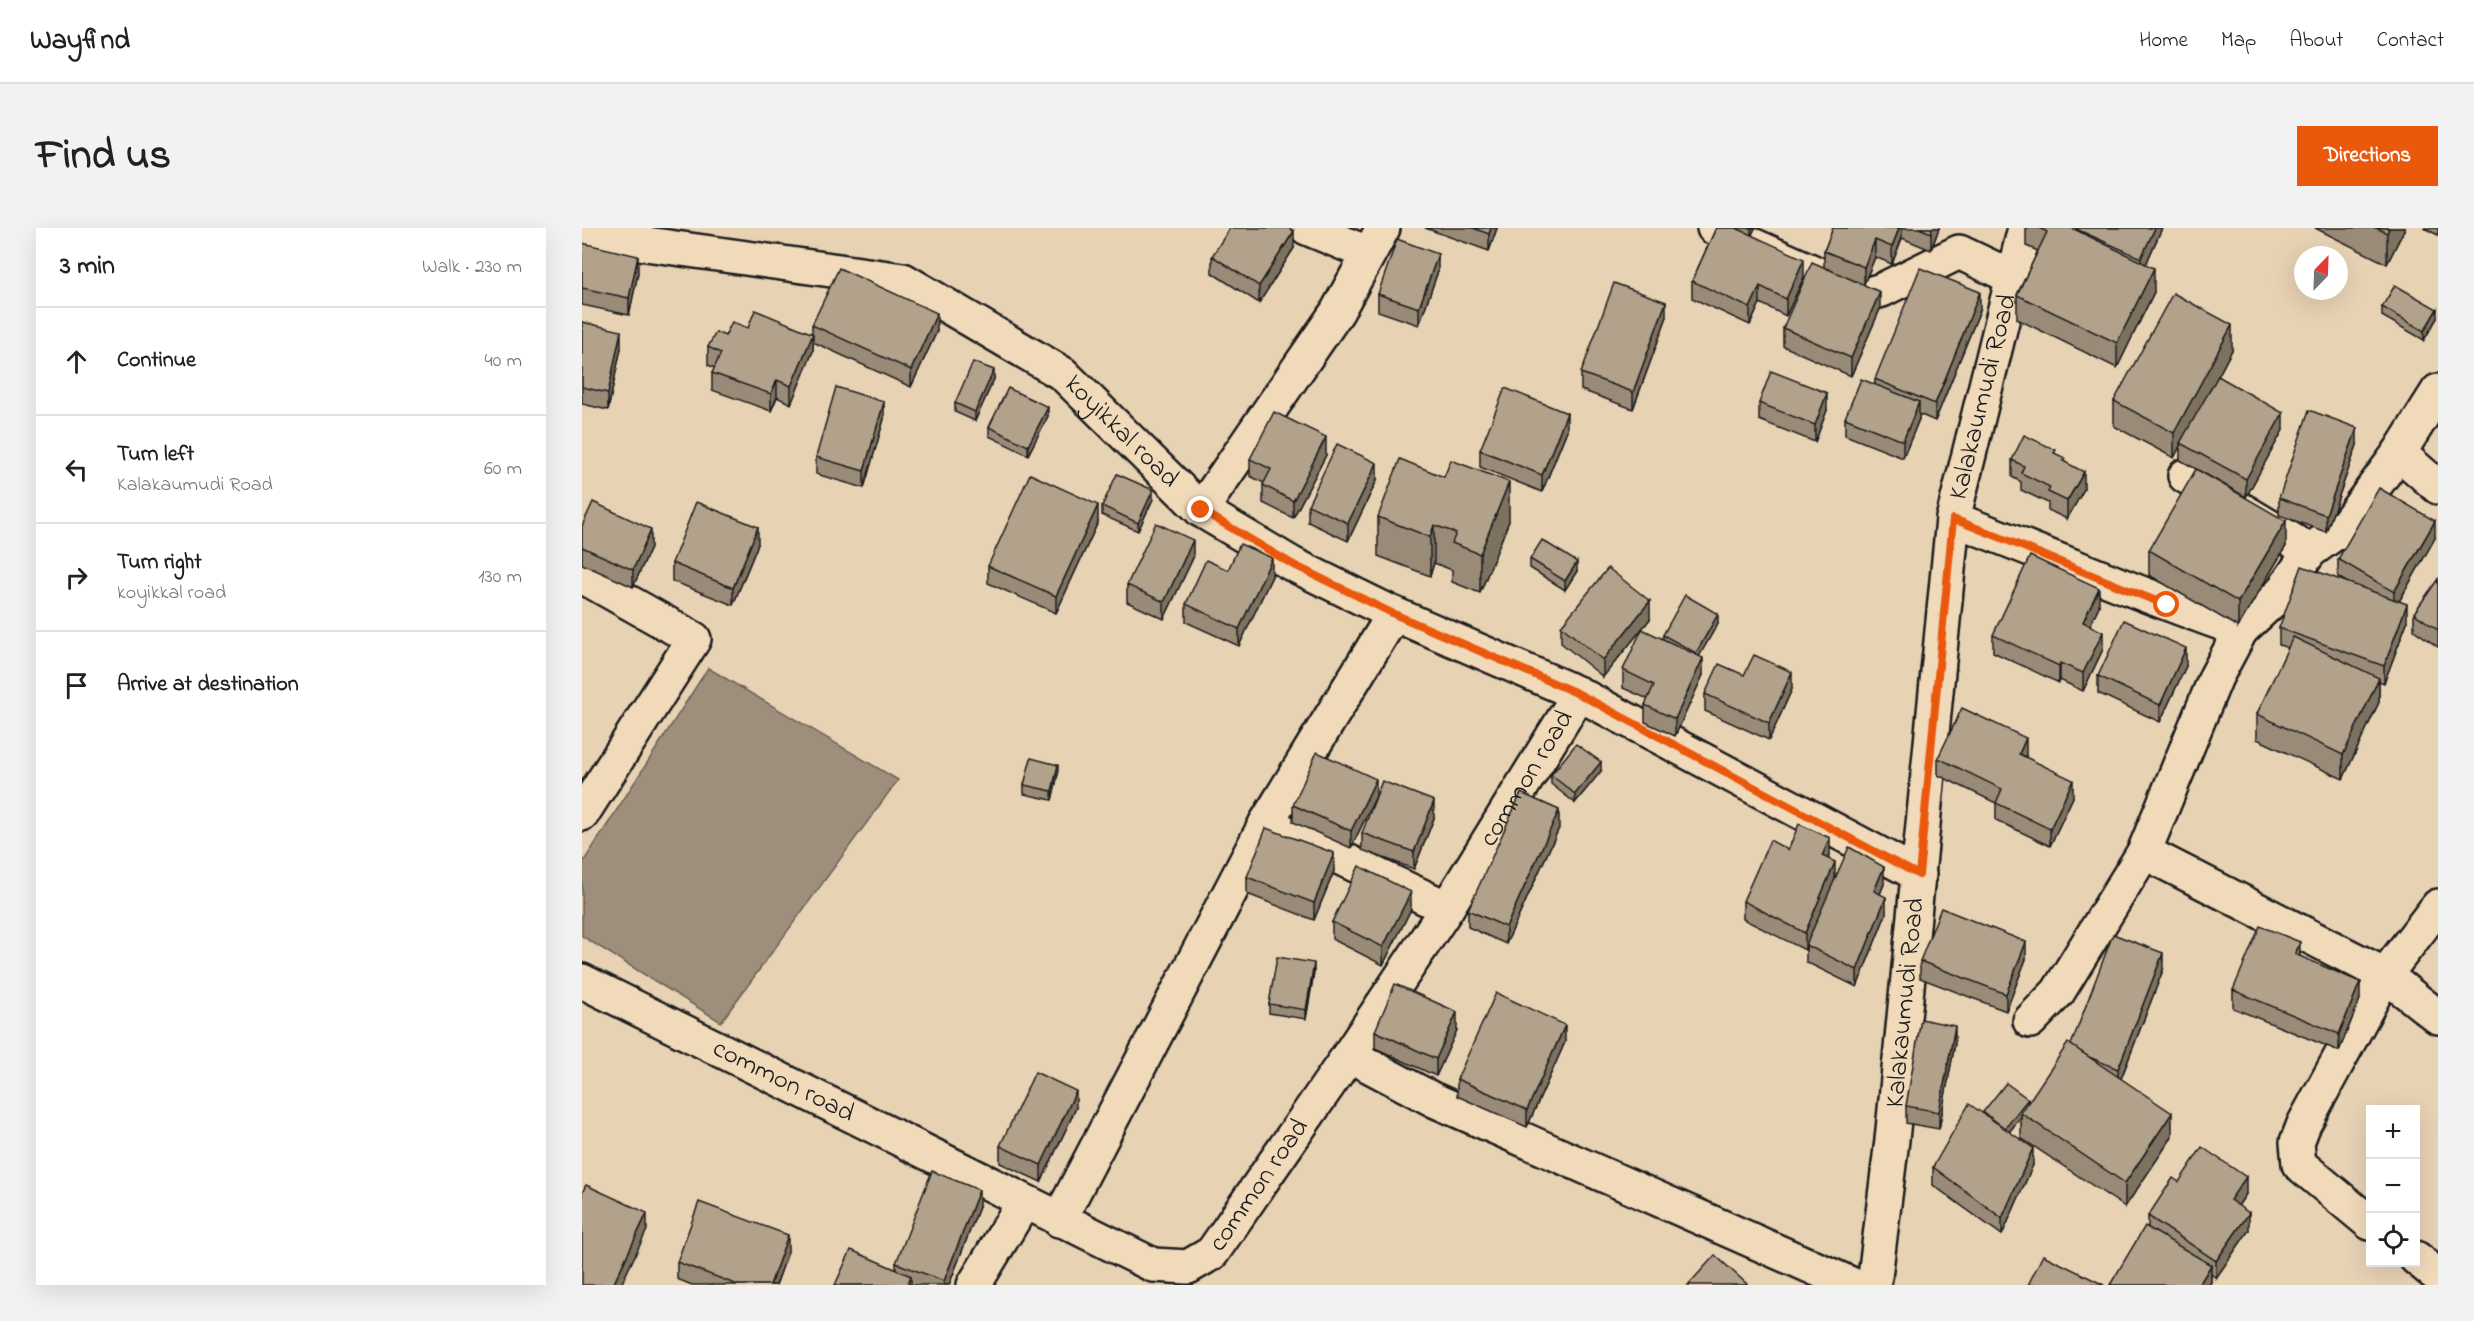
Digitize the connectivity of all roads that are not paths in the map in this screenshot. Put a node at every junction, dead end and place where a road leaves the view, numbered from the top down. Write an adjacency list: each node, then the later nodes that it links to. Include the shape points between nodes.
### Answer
1 (1307, 228): 5 (street)
2 (1714, 228): 6 (street, via 1865,296 1959,252)
3 (2025, 228): 6 (street, Kalakaumudi Road)
4 (582, 234): 11 (street, koyikkal road, via 903,280 1063,375)
5 (1375, 241): 11 (street, via 1337,312)
6 (2014, 278): 12 (street, Kalakaumudi Road)
7 (2438, 391): 8 (street)
8 (2399, 453): 10 (street); 13 (street, via 2346,525)
9 (2185, 476): 13 (street)
10 (2438, 487)
11 (1201, 510): 15 (street, koyikkal road, via 1292,564)
12 (1953, 519): 16 (street, via 2035,549 2104,581); 21 (street, Kalakaumudi Road)
13 (2310, 551): 16 (street, via 2282,592)
14 (582, 576): 18 (street, via 694,639)
15 (1394, 614): 17 (street, koyikkal road); 19 (street)
16 (2241, 630): 20 (street, via 2216,678)
17 (1579, 694): 21 (street, koyikkal road); 23 (street, common road)
18 (582, 814)
19 (1266, 823): 23 (street); 30 (street)
20 (2144, 852): 24 (street); 27 (street, via 2058,992)
21 (1919, 875): 37 (street, Kalakaumudi Road)
22 (2438, 906): 24 (street)
23 (1447, 908): 28 (street, common road)
24 (2385, 975): 26 (street); 31 (street, via 2297,1142 2299,1164)
25 (582, 981): 29 (street, common road)
26 (2438, 1017)
27 (2030, 1021)
28 (1349, 1055): 33 (street, common road, via 1212,1252); 36 (street, via 1434,1100)
29 (1024, 1202): 30 (street, common road); 35 (street)
30 (1059, 1220): 33 (street, common road, via 1153,1265 1188,1267)
31 (2366, 1220)
32 (2420, 1262): 34 (street)
33 (1189, 1274)
34 (2438, 1275)
35 (974, 1285)
36 (1853, 1285)
37 (1874, 1285)

